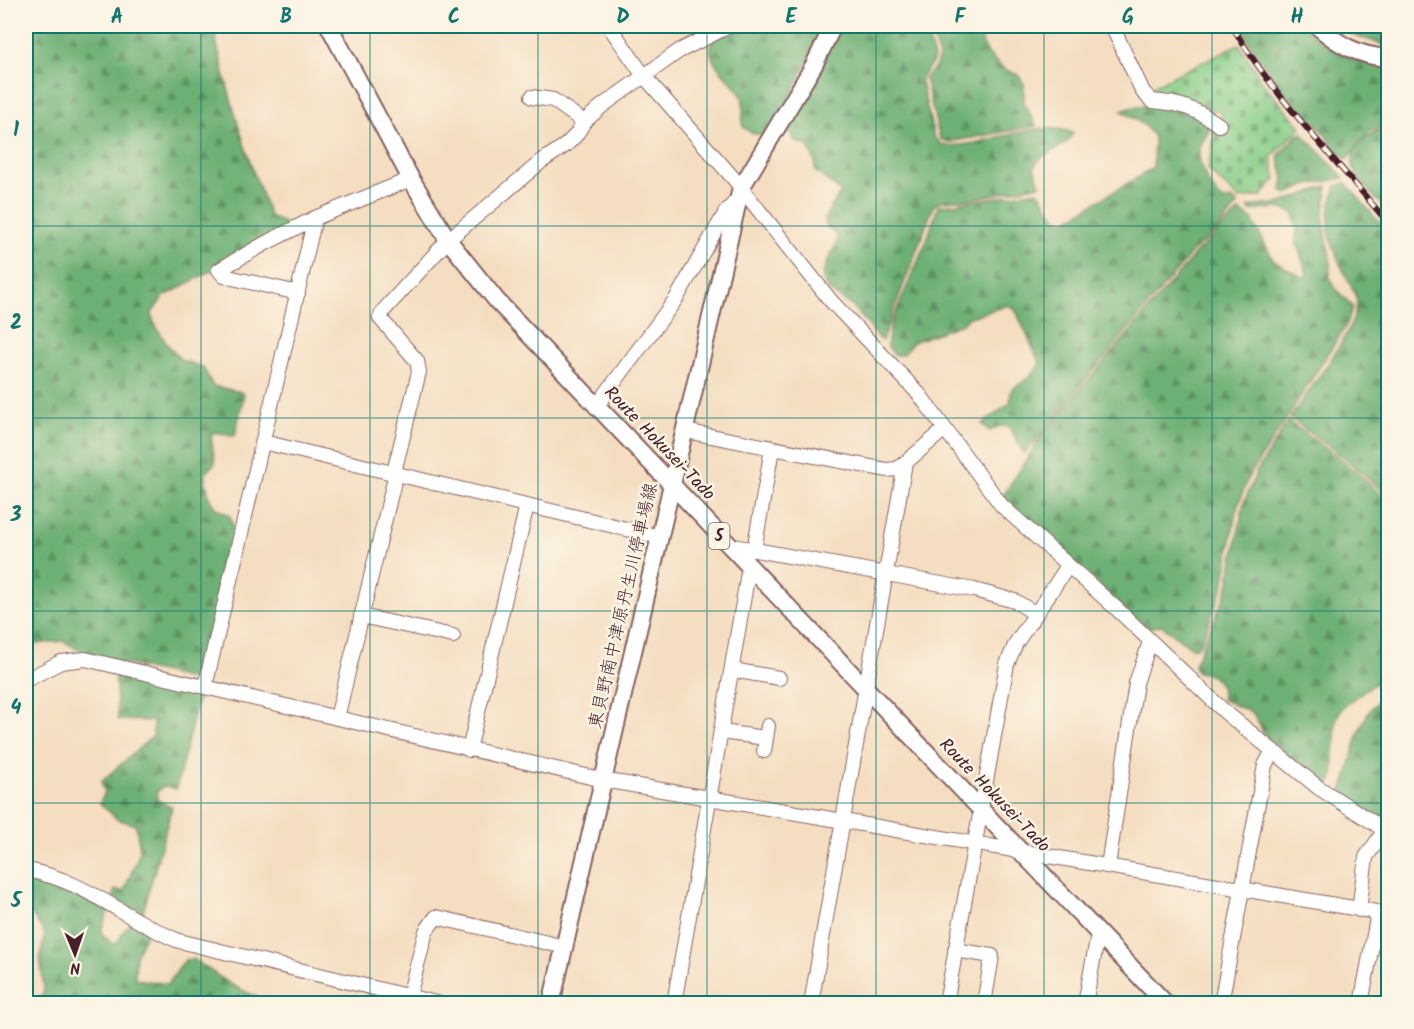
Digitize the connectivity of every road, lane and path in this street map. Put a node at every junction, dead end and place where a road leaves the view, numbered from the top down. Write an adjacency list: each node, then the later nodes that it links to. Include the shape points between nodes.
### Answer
1 (329, 26): 12 (main road, Route Hokusei-Tado / 5)
2 (609, 26): 8 (street)
3 (729, 26): 8 (street, via 680,51)
4 (833, 26): 13 (main road, 東貝野南中津原丹生川停車場線)
5 (1112, 26): 11 (street, via 1143,92 1152,101 1197,110)
6 (1317, 26): 7 (main road, via 1347,49 1365,56)
7 (1389, 58)
8 (644, 76): 10 (street); 13 (street)
9 (532, 97): 10 (street, via 553,100)
10 (584, 122): 15 (street, via 566,145)
11 (1219, 125)
12 (411, 179): 14 (street); 15 (main road, Route Hokusei-Tado / 5)
13 (740, 193): 17 (street, via 676,299); 18 (street, via 831,301 893,364); 19 (main road, 東貝野南中津原丹生川停車場線)
14 (315, 218): 16 (street); 16 (street, via 219,270 224,276)
15 (448, 240): 17 (main road, Route Hokusei-Tado / 5, via 497,301); 23 (street, via 380,318 417,362 419,372)
16 (298, 293): 20 (street)
17 (596, 407): 24 (main road, Route Hokusei-Tado / 5)
18 (945, 429): 22 (street); 29 (street, via 1002,506)
19 (685, 431): 21 (street); 24 (main road, 東貝野南中津原丹生川停車場線)
20 (263, 442): 23 (street); 39 (street)
21 (772, 449): 22 (street, via 887,470); 28 (street)
22 (905, 464): 31 (street)
23 (395, 472): 25 (street); 33 (street)
24 (672, 486): 26 (main road, 東貝野南中津原丹生川停車場線); 27 (main road, Route Hokusei-Tado / 5)
25 (527, 505): 26 (street); 44 (street)
26 (660, 537): 46 (main road, 東貝野南中津原丹生川停車場線)
27 (728, 545): 28 (street); 30 (main road, Route Hokusei-Tado / 5)
28 (754, 550): 31 (street)
29 (1068, 566): 32 (street); 35 (street)
30 (749, 567): 36 (street); 40 (main road, Route Hokusei-Tado / 5)
31 (886, 574): 32 (street, via 997,595); 40 (street)
32 (1036, 614): 48 (street, via 1007,664)
33 (361, 616): 34 (street); 41 (street)
34 (453, 636)
35 (1150, 642): 45 (street); 53 (street, via 1136,683)
36 (732, 670): 37 (street); 42 (street)
37 (778, 678)
38 (26, 680): 39 (street, via 61,662 85,659)
39 (205, 687): 41 (street)
40 (865, 689): 48 (main road, Route Hokusei-Tado / 5); 49 (street)
41 (337, 718): 44 (street)
42 (721, 732): 43 (street); 47 (street)
43 (766, 738)
44 (469, 750): 46 (street)
45 (1273, 751): 50 (street, via 1319,788); 55 (street, via 1265,765)
46 (603, 780): 47 (street); 59 (main road, 東貝野南中津原丹生川停車場線)
47 (711, 799): 49 (street); 64 (street)
48 (980, 810): 51 (street); 52 (main road, Route Hokusei-Tado / 5)
49 (842, 822): 51 (street); 65 (street)
50 (1387, 831): 56 (street, via 1366,857)
51 (974, 845): 52 (street); 60 (street)
52 (1018, 850): 53 (street); 58 (main road, Route Hokusei-Tado / 5)
53 (1108, 866): 55 (street)
54 (26, 870): 61 (street, via 78,885 180,941)
55 (1242, 889): 56 (street); 70 (street)
56 (1359, 910): 57 (street)
57 (1383, 914): 71 (street)
58 (1098, 934): 68 (street); 69 (main road, Route Hokusei-Tado / 5)
59 (564, 947): 61 (street, via 436,916 426,931); 63 (main road, 東貝野南中津原丹生川停車場線)
60 (955, 950): 66 (street); 67 (street, via 992,956)
61 (408, 1000): 62 (street)
62 (440, 1004)
63 (551, 1004)
64 (674, 1004)
65 (811, 1004)
66 (946, 1004)
67 (984, 1004)
68 (1085, 1004)
69 (1166, 1004)
70 (1221, 1004)
71 (1361, 1004)

